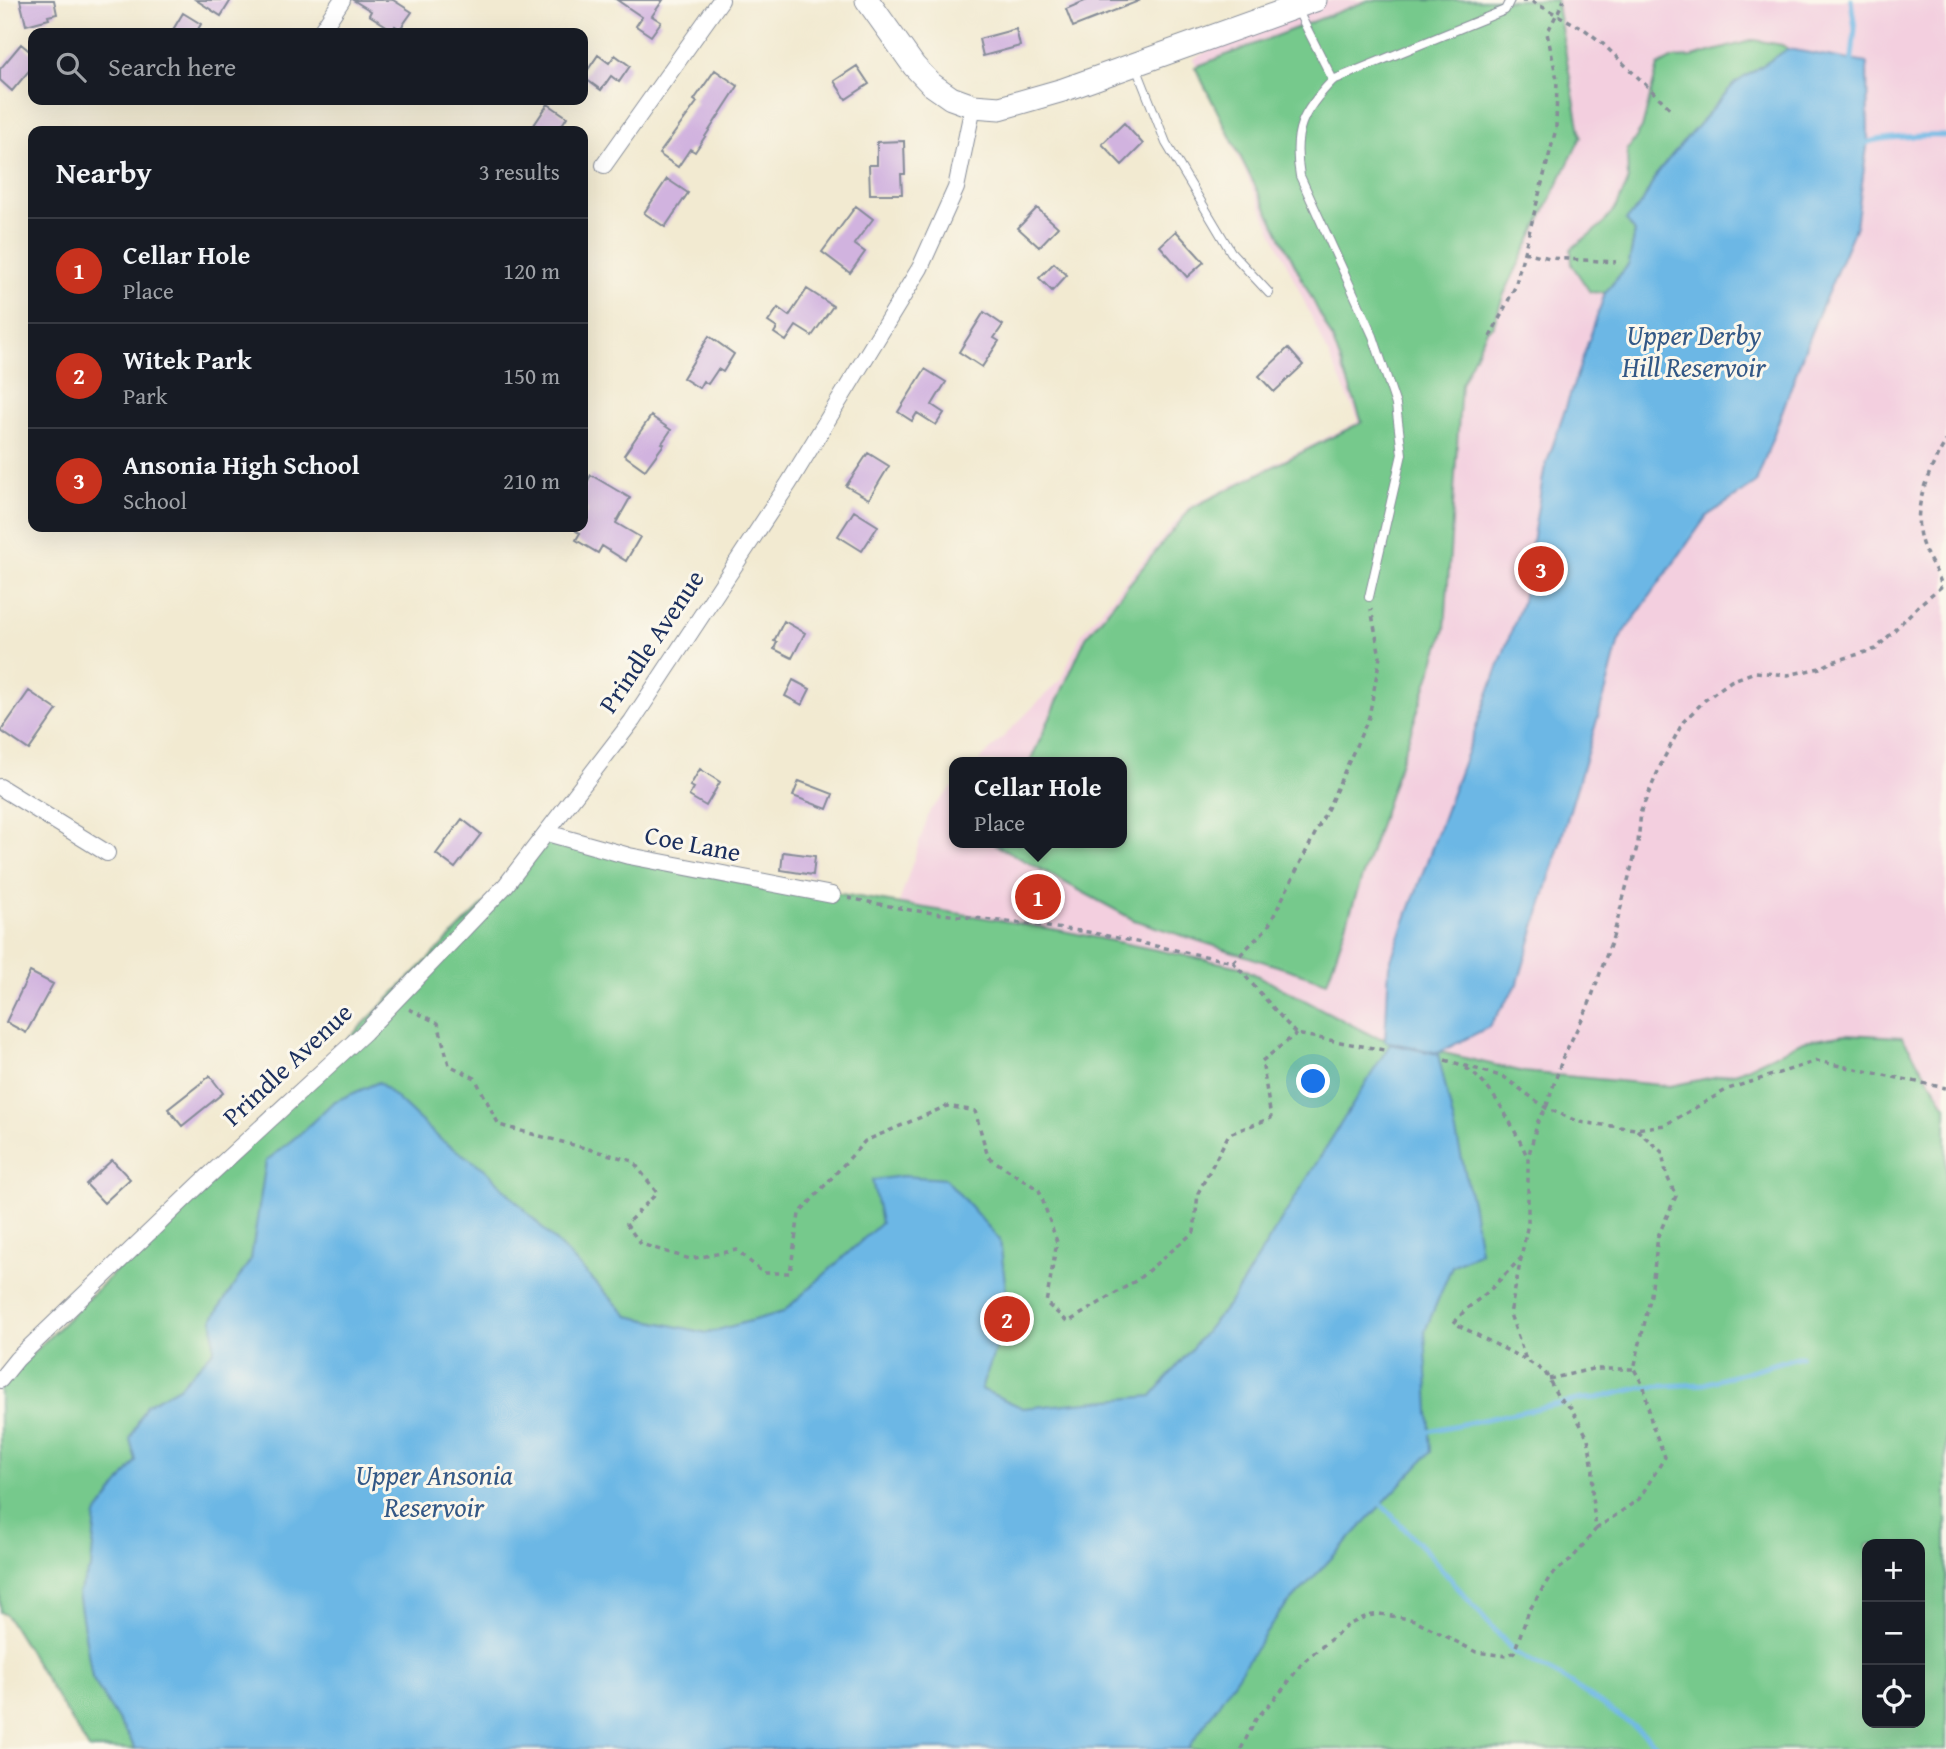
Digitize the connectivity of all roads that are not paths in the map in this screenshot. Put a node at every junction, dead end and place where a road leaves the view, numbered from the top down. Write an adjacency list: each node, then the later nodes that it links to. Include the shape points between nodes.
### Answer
1 (342, 0): 6 (street)
2 (721, 0): 10 (street)
3 (867, 0): 9 (main road, via 931,84 950,98)
4 (1510, 0): 8 (lane, via 1505,10)
5 (1306, 3): 7 (main road); 8 (lane)
6 (323, 28)
7 (1135, 65): 9 (main road, via 1019,105); 11 (lane, via 1166,143 1231,252)
8 (1333, 80): 12 (lane, via 1301,122 1295,150 1300,176 1373,336 1396,405 1402,454)
9 (973, 106): 14 (street, Prindle Avenue, via 956,188 920,268 789,483 632,721)
10 (604, 165)
11 (1269, 293)
12 (1369, 597)
13 (0, 787): 15 (street)
14 (547, 833): 16 (street, Coe Lane, via 629,856); 17 (street, Prindle Avenue, via 506,886 394,1002 26,1350)
15 (107, 853)
16 (832, 895)
17 (0, 1380)

